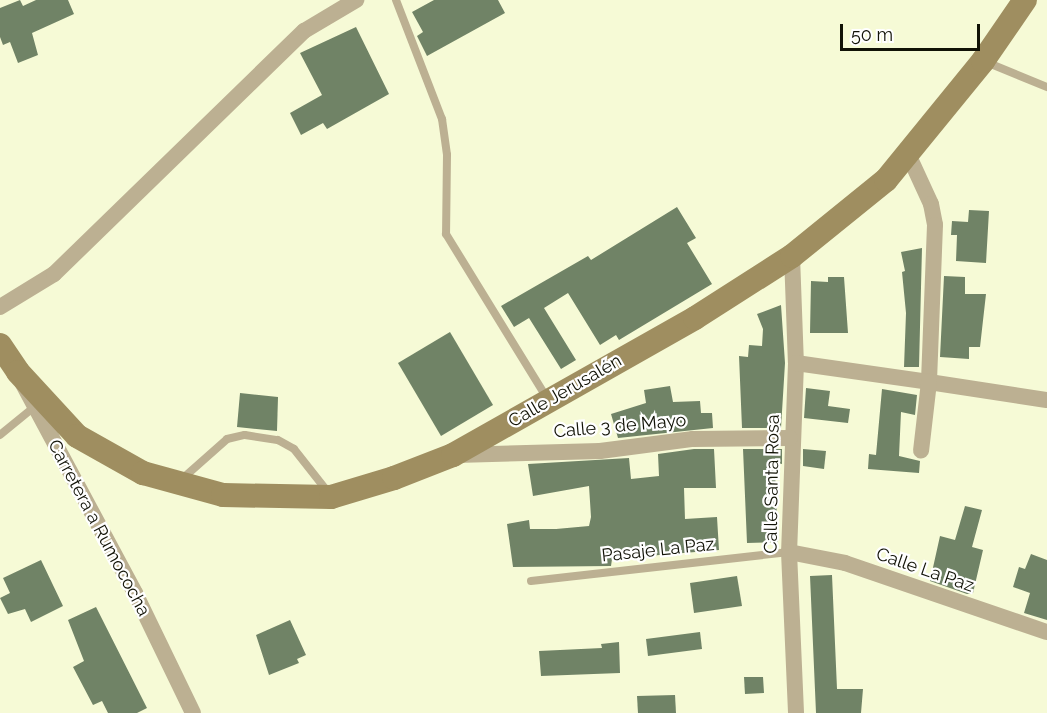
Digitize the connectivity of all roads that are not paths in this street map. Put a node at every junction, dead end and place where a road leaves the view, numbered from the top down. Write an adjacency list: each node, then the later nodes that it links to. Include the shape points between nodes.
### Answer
1 (356, 0): 8 (street, via 304,30 54,274)
2 (396, 0): 14 (lane, via 442,119 447,155 446,234)
3 (1025, 0): 4 (street, Calle Jerusalén)
4 (983, 61): 5 (lane); 6 (street, Calle Jerusalén)
5 (1047, 87)
6 (908, 154): 7 (street, Calle Jerusalén, via 886,180); 12 (street, via 931,204 935,225)
7 (792, 256): 10 (street, Calle Santa Rosa); 14 (street, Calle Jerusalén, via 695,318)
8 (0, 307)
9 (0, 345): 11 (street, Carretera a Rumococha)
10 (796, 363): 12 (street); 17 (street, Calle Santa Rosa)
11 (18, 372): 15 (street, Carretera a Rumococha); 18 (street, Calle Jerusalén)
12 (928, 382): 13 (street); 19 (street)
13 (1047, 400)
14 (548, 401): 20 (street, Calle Jerusalén)
15 (33, 408): 16 (lane); 18 (street, Carretera a Rumococha)
16 (0, 435)
17 (790, 438): 20 (street, Calle 3 de Mayo, via 693,439 600,451); 23 (street, Calle Santa Rosa)
18 (69, 444): 21 (street, Calle Jerusalén); 26 (street, Carretera a Rumococha)
19 (921, 451)
20 (453, 455): 22 (street, Calle Jerusalén)
21 (177, 483): 22 (street, Calle Jerusalén, via 223,495); 22 (lane, via 227,439 245,435 278,440 294,450)
22 (331, 497)
23 (789, 552): 24 (lane, Pasaje La Paz); 25 (street, Calle La Paz, via 844,563); 27 (street, Calle Santa Rosa)
24 (531, 581)
25 (1047, 632)
26 (193, 713)
27 (796, 713)

